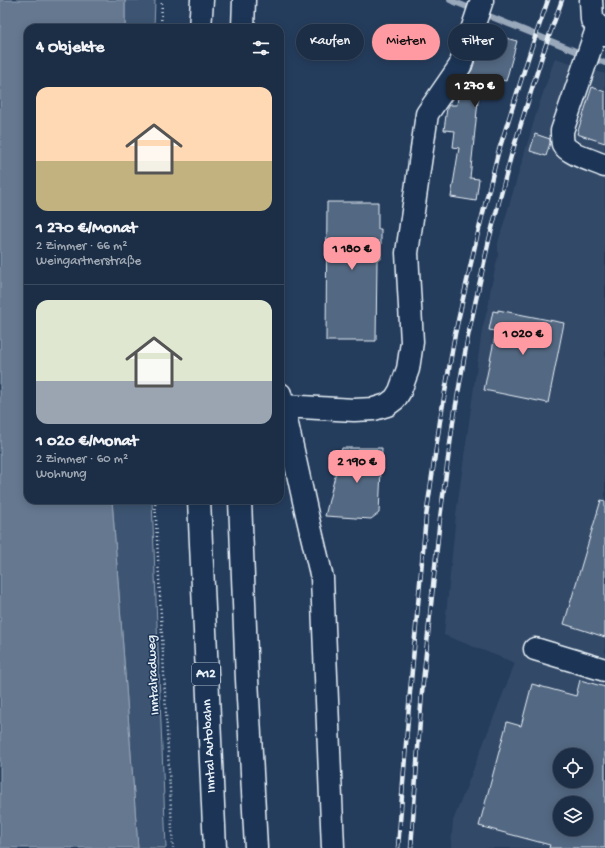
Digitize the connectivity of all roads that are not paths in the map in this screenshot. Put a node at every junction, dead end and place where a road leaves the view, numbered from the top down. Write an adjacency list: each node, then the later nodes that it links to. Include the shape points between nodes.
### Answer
1 (202, 0): 5 (main road)
2 (244, 0): 6 (main road)
3 (590, 0): 7 (main road, via 592,20)
4 (479, 9): 9 (main road, via 460,66 427,114 407,253 412,342 408,369 400,391 387,406 374,409 354,410)
5 (200, 24)
6 (243, 24)
7 (601, 30): 8 (main road, via 588,56 562,137 567,149)
8 (605, 166)
9 (284, 400)
10 (284, 413): 17 (main road, via 322,578)
11 (199, 504): 15 (main road, Inntal Autobahn / A12)
12 (240, 504): 16 (main road)
13 (535, 649): 14 (main road)
14 (605, 670)
15 (215, 848)
16 (256, 848)
17 (333, 848)

